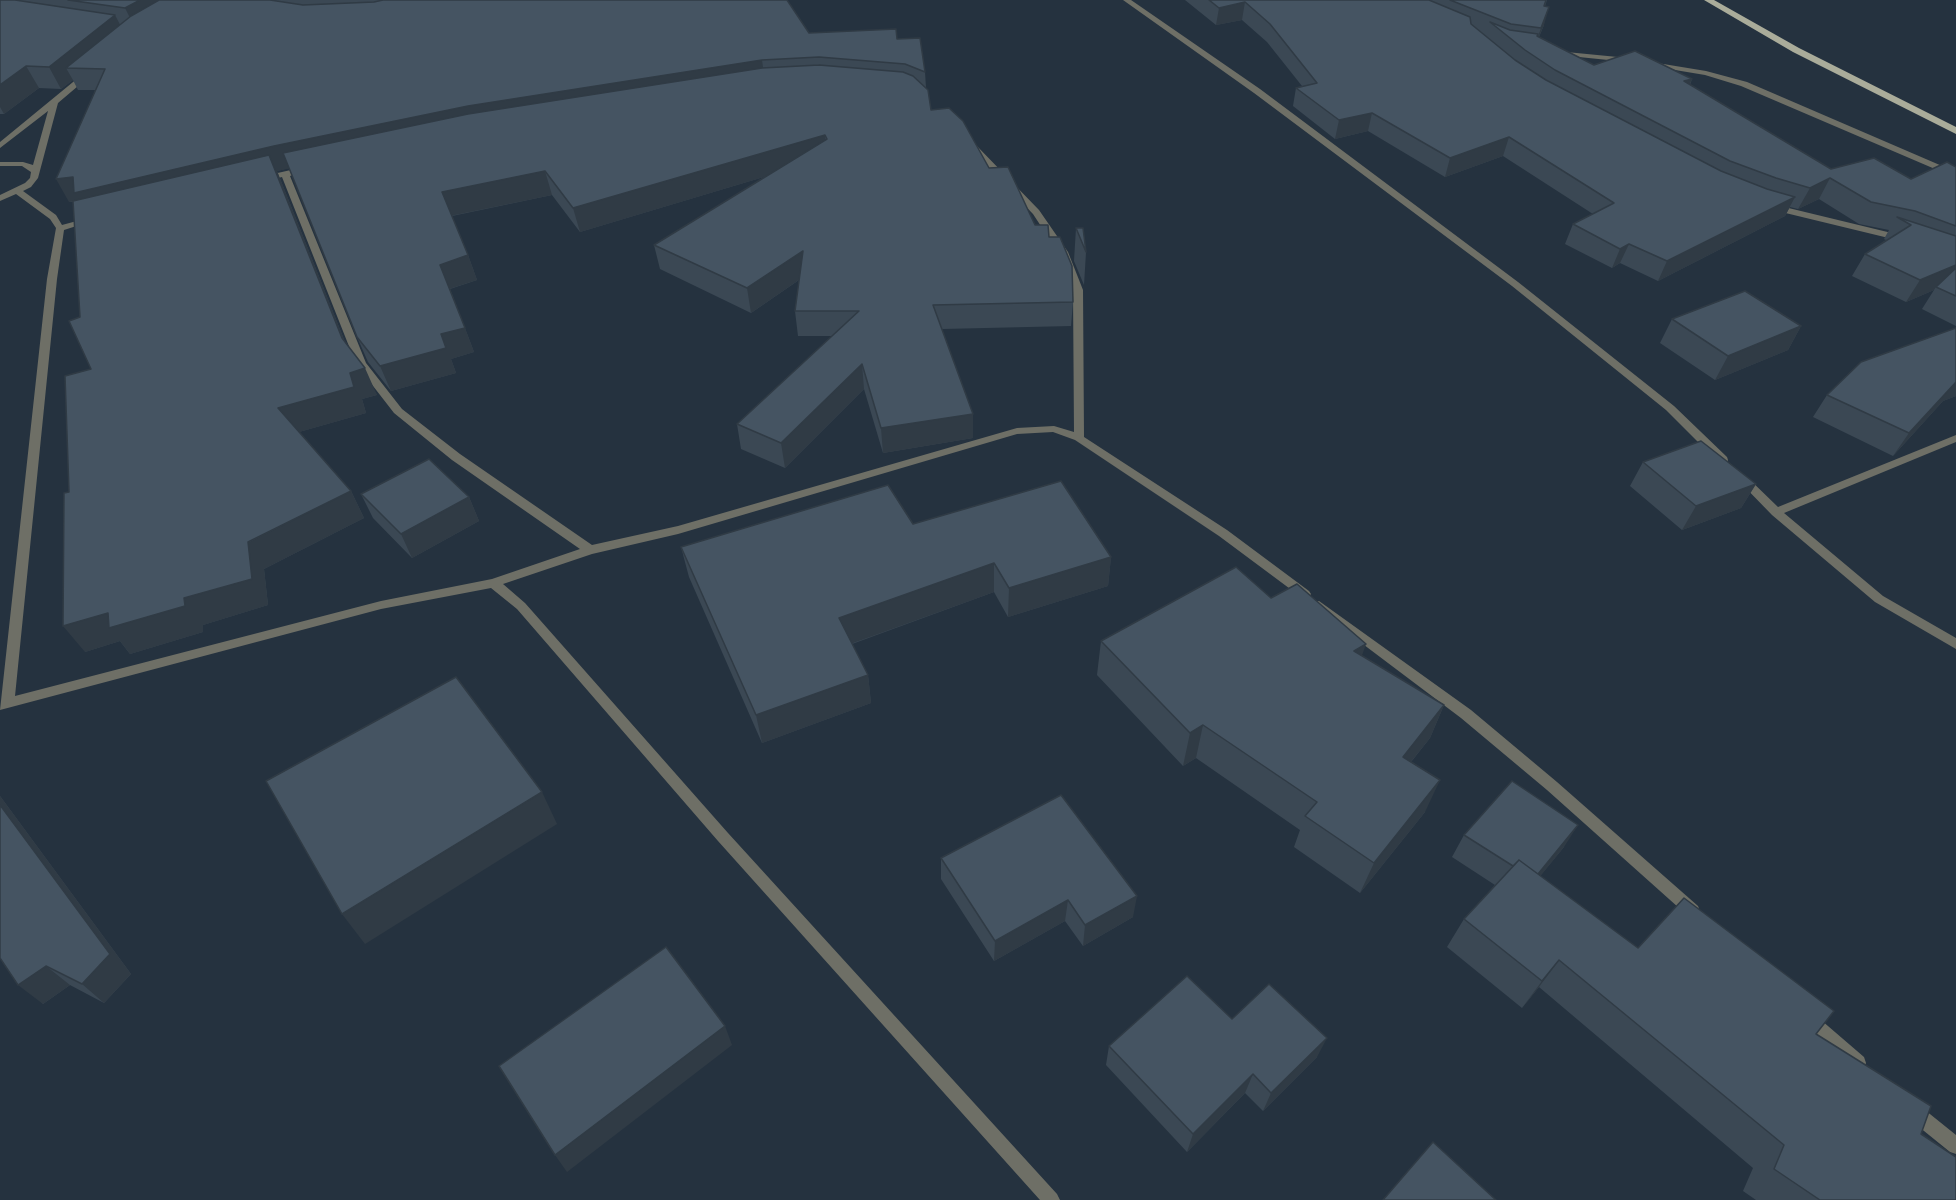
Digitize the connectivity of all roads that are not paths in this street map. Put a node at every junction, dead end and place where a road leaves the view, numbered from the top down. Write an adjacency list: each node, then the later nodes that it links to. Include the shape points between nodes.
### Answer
1 (1126, 0): 23 (street, via 1257,91 1515,285 1670,408)
2 (1708, 0): 6 (main road, via 1796,50)
3 (1553, 52): 13 (street, via 1715,75)
4 (95, 68): 5 (street)
5 (54, 102): 8 (street); 11 (street)
6 (1956, 131)
7 (966, 139): 21 (street, via 1036,212 1063,252 1078,290)
8 (0, 146)
9 (0, 164): 11 (street, via 23,164)
10 (318, 166): 12 (street)
11 (35, 172): 15 (street, via 34,178)
12 (285, 174): 14 (street); 26 (street, via 361,364 398,411)
13 (1956, 175)
14 (251, 182)
15 (18, 191): 16 (street); 19 (street, via 53,217)
16 (0, 198)
17 (1761, 204): 20 (street)
18 (94, 220): 19 (street)
19 (60, 228): 29 (street)
20 (1909, 241)
21 (1079, 438): 26 (street, via 1054,429 1017,431 678,530); 30 (street, via 1222,533 1466,714)
22 (1956, 438): 25 (street)
23 (1727, 464)
24 (1735, 472): 25 (street)
25 (1776, 512): 28 (street, via 1879,599)
26 (590, 550): 27 (street)
27 (493, 583): 29 (street, via 381,605); 35 (street, via 520,606)
28 (1956, 644)
29 (4, 704)
30 (1704, 921)
31 (1797, 1008): 32 (street)
32 (1864, 1069)
33 (1906, 1105): 34 (street)
34 (1956, 1146)
35 (1051, 1200)

